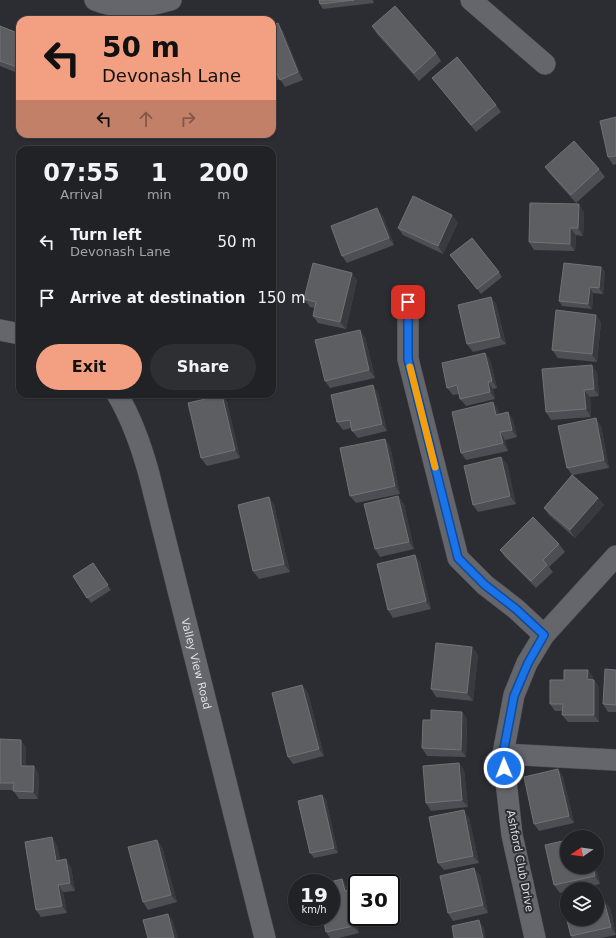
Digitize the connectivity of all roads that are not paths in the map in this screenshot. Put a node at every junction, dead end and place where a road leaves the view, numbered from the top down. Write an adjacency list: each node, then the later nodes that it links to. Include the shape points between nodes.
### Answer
1 (95, 0): 2 (street, via 108,5 152,6)
2 (171, 0)
3 (471, 0): 4 (street)
4 (545, 64)
5 (408, 302): 10 (street, via 408,359 458,558 485,585)
6 (0, 330): 7 (street)
7 (16, 333)
8 (119, 398): 13 (street, Valley View Road, via 141,446)
9 (616, 556): 10 (street, Ashford Club Drive)
10 (544, 635): 11 (street, Ashford Club Drive, via 528,663 514,696)
11 (503, 754): 12 (street); 14 (street, Ashford Club Drive, via 512,835)
12 (616, 760)
13 (265, 938)
14 (535, 938)

